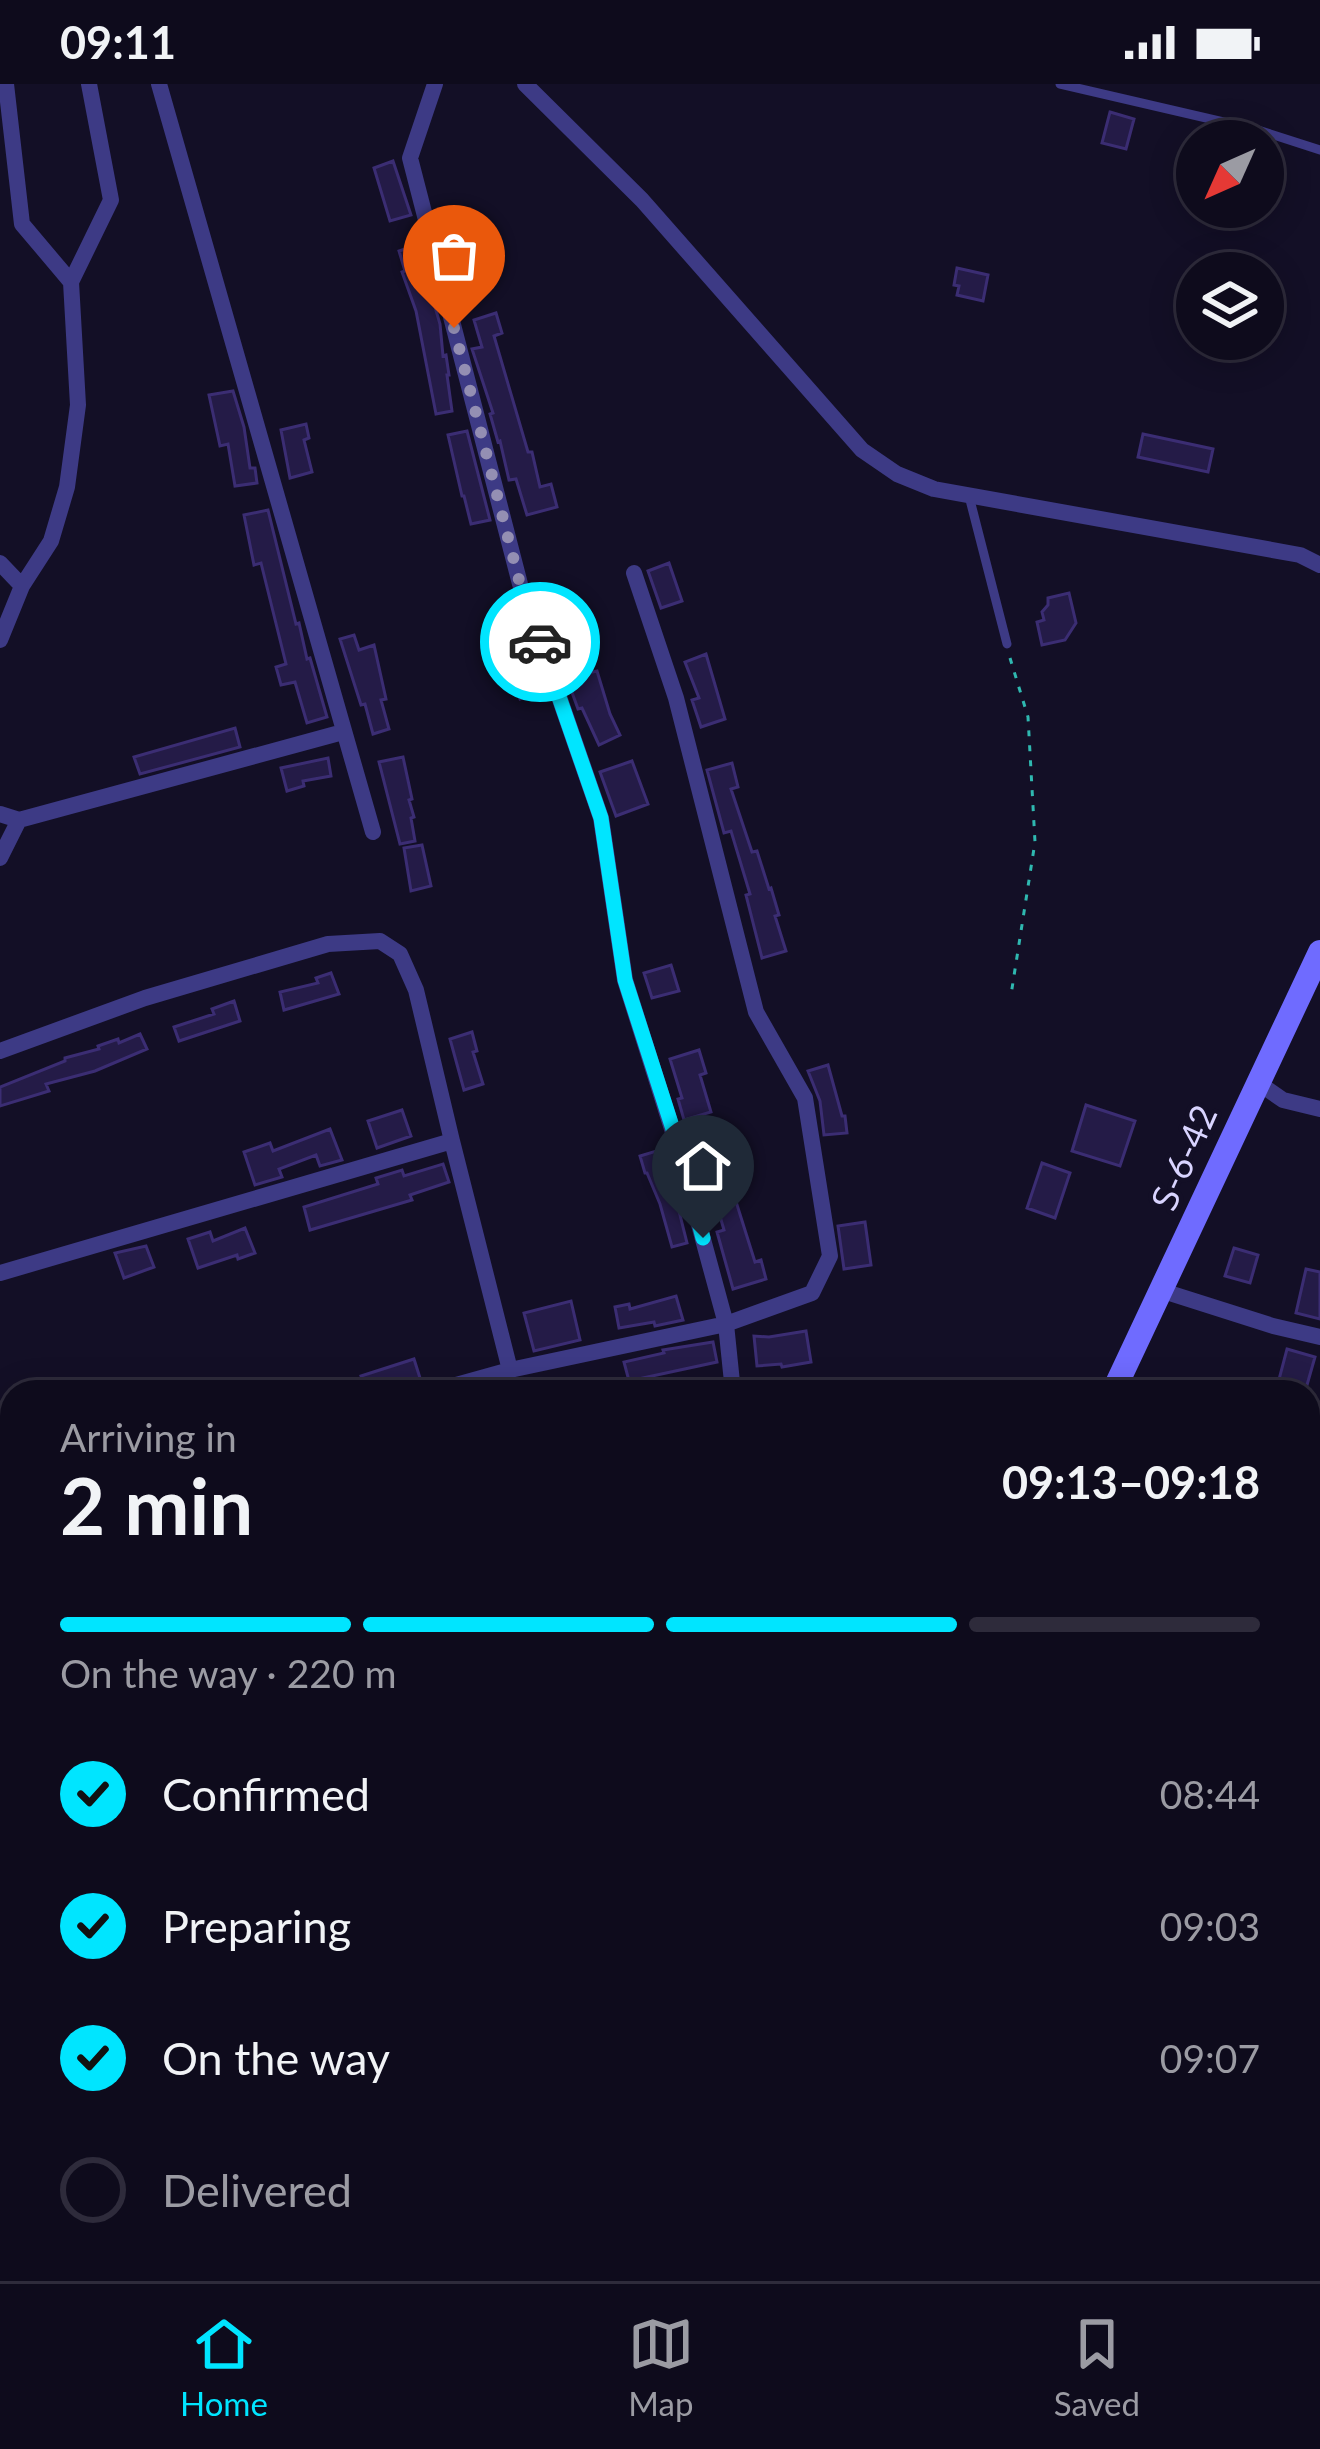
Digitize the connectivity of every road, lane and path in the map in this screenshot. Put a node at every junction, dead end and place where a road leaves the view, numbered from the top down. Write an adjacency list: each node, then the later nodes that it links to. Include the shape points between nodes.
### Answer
1 (6, 84): 8 (street, via 22,224)
2 (89, 84): 8 (street, via 111,200)
3 (159, 84): 16 (street)
4 (435, 84): 29 (street, via 410,158 520,584 601,818 625,980)
5 (524, 84): 9 (street, via 643,200 862,450 897,474)
6 (1060, 84): 7 (lane)
7 (1320, 150)
8 (71, 282): 13 (street, via 79,404 67,487 51,541)
9 (970, 496): 11 (street); 15 (lane)
10 (0, 563): 13 (street)
11 (1320, 565)
12 (634, 573): 29 (street, via 676,698 756,1012 805,1098 830,1256 812,1293)
13 (22, 586): 14 (street)
14 (0, 640)
15 (1006, 644): 22 (path, via 1028,717 1035,842)
16 (343, 732): 18 (street); 19 (street)
17 (0, 814): 18 (street)
18 (19, 820): 20 (street)
19 (373, 832)
20 (0, 858)
21 (1320, 952): 24 (main road, Տ-6-42 / Տ-6-42)
22 (1011, 995)
23 (0, 1051): 26 (street, via 328,944 380,941 400,954 416,990)
24 (1257, 1082): 25 (street, via 1283,1100); 28 (main road, Տ-6-42 / Տ-6-42)
25 (1320, 1108)
26 (452, 1141): 27 (street); 31 (street)
27 (0, 1273)
28 (1162, 1291): 30 (street); 34 (main road, Տ-6-42 / Տ-6-42)
29 (725, 1324): 31 (street); 33 (street)
30 (1320, 1337)
31 (510, 1370): 32 (street)
32 (474, 1380)
33 (732, 1380)
34 (1119, 1380)

